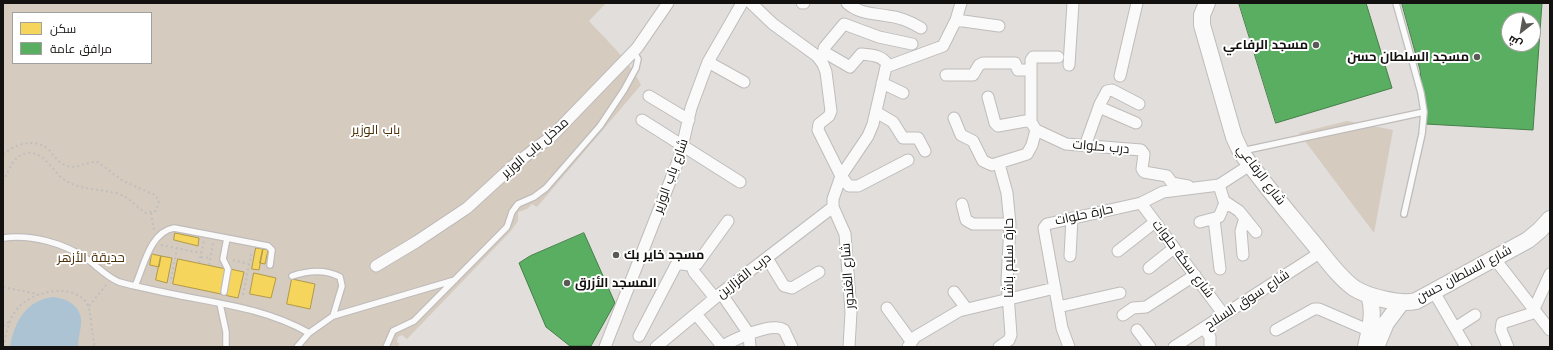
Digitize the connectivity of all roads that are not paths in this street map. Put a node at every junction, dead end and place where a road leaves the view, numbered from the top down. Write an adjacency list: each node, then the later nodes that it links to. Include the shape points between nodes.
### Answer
1 (668, 3): 14 (street, مدخل باب الوزير)
2 (751, 3): 43 (street, via 773,24 817,56 823,64 831,111 819,124 818,130)
3 (847, 3): 12 (street, via 858,10 900,18)
4 (961, 3): 10 (street)
5 (1073, 3): 18 (street)
6 (1137, 3): 21 (street)
7 (1207, 3): 39 (main road, شارع الرفاعي, via 1202,15 1202,25 1232,132)
8 (1396, 3): 30 (lane)
9 (739, 4): 16 (street, شارع باب الوزير)
10 (956, 20): 11 (street); 17 (street, via 943,46)
11 (999, 26)
12 (920, 28)
13 (912, 44): 17 (street, via 879,37 844,24 824,48 824,52 850,67 861,54 876,56)
14 (634, 52): 71 (street, مدخل باب الوزير, via 552,136 514,165 467,208); 79 (lane, via 638,59 636,68 600,126 546,188 518,204 507,227)
15 (1058, 57): 19 (street, via 1033,57)
16 (708, 62): 22 (street); 33 (street, شارع باب الوزير)
17 (888, 65): 23 (street)
18 (1070, 65)
19 (1031, 70): 20 (street, via 1018,70 1015,63 983,63 973,75); 35 (street)
20 (946, 75)
21 (1120, 76)
22 (744, 82)
23 (882, 83): 24 (street); 29 (street)
24 (903, 93)
25 (649, 96): 33 (street)
26 (988, 98): 35 (street, via 998,126)
27 (1139, 104): 28 (street, via 1109,90)
28 (1099, 107): 34 (street); 37 (street)
29 (876, 112): 38 (street, via 893,122 903,138 918,138); 43 (street, via 868,136)
30 (1424, 112): 39 (lane); 51 (lane, via 1422,134)
31 (954, 118): 41 (street, via 961,135 974,142 983,160 992,165)
32 (642, 120): 36 (street)
33 (689, 120): 36 (street, شارع باب الوزير)
34 (1136, 123)
35 (1033, 125): 37 (street, درب حلوات, via 1066,144); 41 (street, via 1032,145 1027,154)
36 (683, 146): 44 (street); 113 (street, شارع باب الوزير)
37 (1086, 146): 46 (street, درب حلوات, via 1141,150 1144,154 1144,172 1167,176 1172,183)
38 (925, 152)
39 (1241, 152): 42 (main road, شارع الرفاعي)
40 (908, 160): 43 (street, via 854,187 849,186)
41 (999, 164): 59 (street, حارة سليم باشا, via 1007,193)
42 (1250, 165): 45 (street); 65 (main road, شارع الرفاعي)
43 (841, 176): 50 (street, via 835,190)
44 (740, 182)
45 (1218, 185): 46 (street, حارة حلوات); 48 (street)
46 (1196, 188): 47 (street, حارة حلوات, via 1157,193)
47 (1141, 203): 52 (street, حارة حلوات); 57 (street, شارع سكة حلوات)
48 (1225, 203): 53 (street, via 1237,209); 54 (street, via 1220,216)
49 (962, 204): 59 (street, via 966,220 973,224)
50 (833, 207): 68 (street, درب القزازين); 118 (street, شارع الغندور, via 845,234 851,312)
51 (1404, 214)
52 (1072, 218): 67 (street); 81 (street, حارة حلوات, via 1049,223 1044,228)
53 (1245, 218): 60 (street); 66 (street, via 1241,231)
54 (1214, 219): 58 (street); 74 (street)
55 (1550, 219): 69 (main road, شارع السلطان حسن, via 1528,240)
56 (728, 221): 72 (street, via 697,264)
57 (1155, 222): 63 (street, شارع سكة حلوات); 64 (street)
58 (1200, 222)
59 (1010, 224): 88 (street, حارة سليم باشا)
60 (1256, 232)
61 (3, 238): 80 (lane, via 34,239 61,246 85,258 112,278)
62 (227, 238): 70 (lane, via 271,248); 80 (lane, via 174,228 164,230 156,238); 82 (lane, via 223,259 228,269)
63 (1174, 248): 73 (street); 78 (street, شارع سكة حلوات)
64 (1118, 251)
65 (1321, 252): 86 (main road, شارع الرفاعي, via 1350,285); 97 (street, شارع سوق السلاح)
66 (1243, 255)
67 (1070, 256)
68 (767, 258): 75 (street, via 784,286 788,288); 87 (street, درب القزازين)
69 (1494, 258): 84 (main road, شارع السلطان حسن); 94 (street)
70 (270, 265)
71 (376, 266)
72 (692, 266): 87 (street, via 694,272); 108 (street, via 682,263 676,265)
73 (1148, 268)
74 (1220, 269)
75 (819, 272)
76 (1550, 274): 94 (street)
77 (292, 276): 99 (lane, via 314,271 340,277 342,286)
78 (1195, 276): 96 (street, via 1146,307 1133,308); 97 (street, شارع سكة حلوات)
79 (456, 280): 99 (lane); 112 (lane, via 414,321 393,331)
80 (135, 286): 90 (lane)
81 (1055, 288): 88 (street); 91 (street, حارة حلوات)
82 (224, 292)
83 (954, 292): 93 (street)
84 (1434, 292): 89 (main road, شارع السلطان حسن, via 1416,301); 101 (street)
85 (1120, 293): 91 (street)
86 (1369, 295): 89 (main road, شارع السلطان حسن); 105 (main road, via 1372,312)
87 (718, 296): 95 (street, درب القزازين); 107 (street)
88 (1008, 298): 93 (street); 119 (street, حارة سليم باشا, via 1011,337)
89 (1401, 303): 125 (main road, via 1386,323)
90 (220, 304): 106 (lane, via 273,316); 110 (lane, via 226,332)
91 (1058, 307): 120 (street, حارة حلوات)
92 (887, 308): 109 (street)
93 (966, 308): 109 (street, via 942,319)
94 (1535, 311): 104 (street); 127 (street, via 1502,323 1501,330)
95 (696, 314): 114 (street, درب القزازين); 115 (street)
96 (1123, 315)
97 (1224, 315): 100 (street, شارع سوق السلاح)
98 (1475, 315): 101 (street)
99 (333, 316): 106 (lane)
100 (1204, 328): 122 (street, شارع سوق السلاح); 123 (street, via 1210,337)
101 (1455, 328): 126 (street)
102 (1137, 330): 121 (street)
103 (1276, 330): 105 (street, via 1314,309 1319,309)
104 (1550, 330)
105 (1370, 331): 124 (main road)
106 (309, 333): 111 (lane)
107 (749, 334): 115 (street); 116 (street); 117 (street, via 781,328)
108 (639, 336)
109 (910, 344)
110 (226, 347)
111 (297, 347)
112 (386, 347)
113 (605, 347)
114 (656, 347)
115 (722, 347)
116 (750, 347)
117 (792, 347)
118 (849, 347)
119 (999, 347)
120 (1069, 347)
121 (1150, 347)
122 (1174, 347)
123 (1210, 347)
124 (1366, 347)
125 (1376, 347)
126 (1466, 347)
127 (1508, 347)

